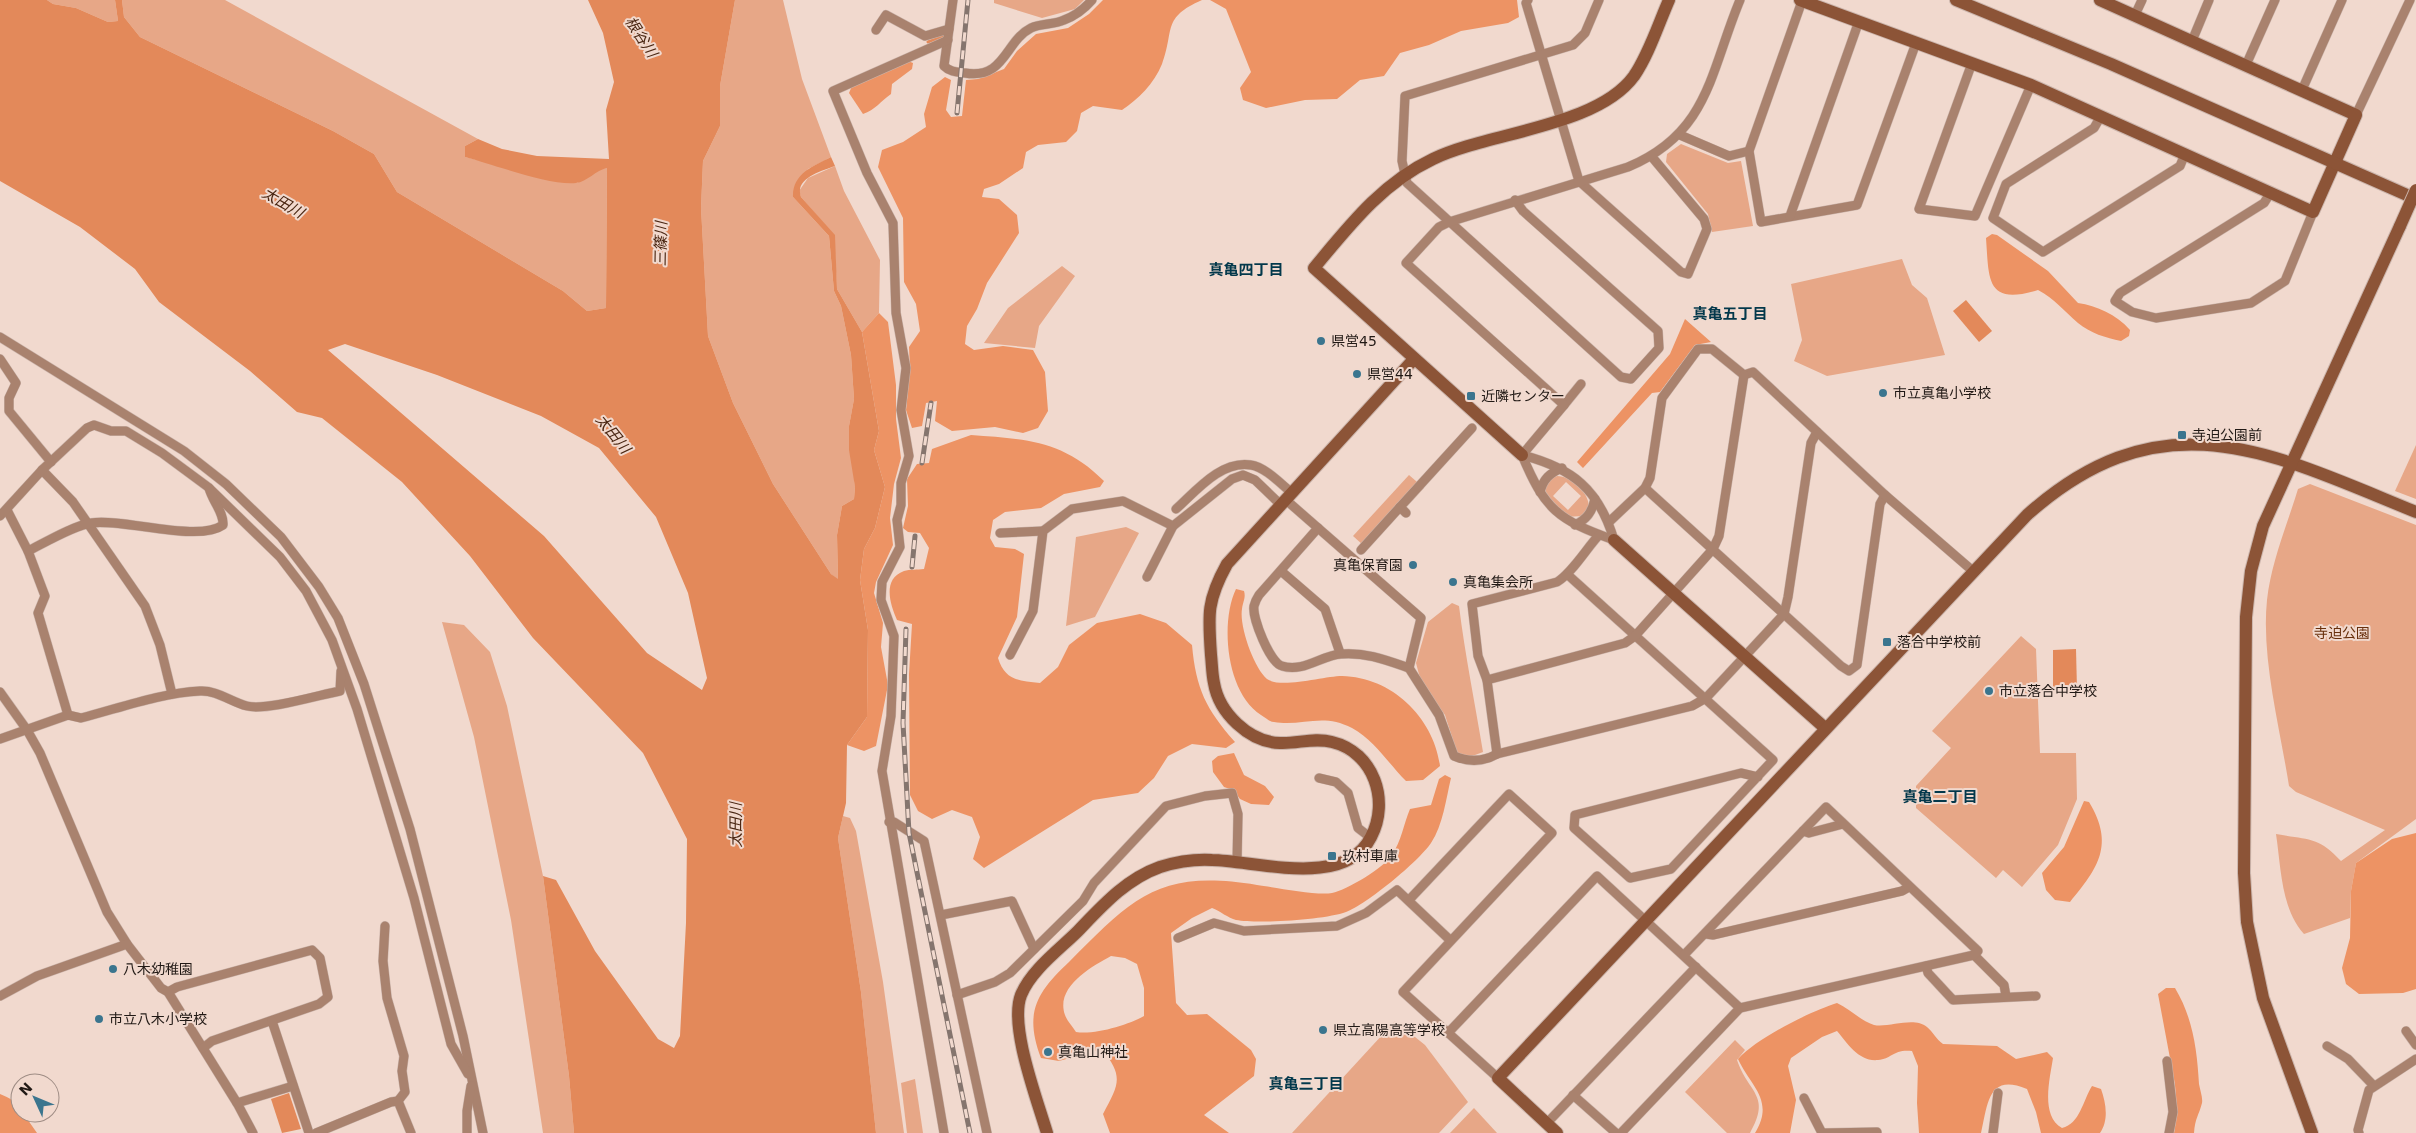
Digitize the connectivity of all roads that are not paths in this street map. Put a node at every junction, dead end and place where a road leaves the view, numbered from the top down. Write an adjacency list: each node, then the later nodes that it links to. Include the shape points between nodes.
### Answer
1 (953, 0): 17 (street)
2 (1092, 0): 19 (street, via 1064,20 1032,27 1021,34 1001,63 976,75 948,71 944,66)
3 (1528, 0): 22 (street, via 1526,3)
4 (1599, 0): 22 (street, via 1585,33 1573,44)
5 (1669, 0): 29 (street, via 1633,76 1615,95)
6 (1740, 0): 30 (street, via 1700,106)
7 (1801, 0): 16 (street); 31 (street)
8 (1956, 0): 34 (street)
9 (2100, 0): 15 (street)
10 (2142, 0): 15 (street)
11 (2210, 0): 20 (street)
12 (2275, 0): 24 (street)
13 (2342, 0): 26 (street)
14 (2410, 0): 27 (street)
15 (2135, 15): 20 (street)
16 (1859, 21): 21 (street); 42 (street)
17 (949, 29): 18 (street, via 925,36 886,15); 19 (street)
18 (876, 30)
19 (948, 40): 102 (street, via 833,91 867,173 893,223 896,313 906,368 901,410 909,456 901,483 897,520 900,547 882,582 881,600 894,636 891,716 882,771)
20 (2192, 41): 24 (street)
21 (1916, 43): 23 (street); 42 (street, via 1857,205)
22 (1542, 55): 29 (street); 35 (street, via 1405,96)
23 (1972, 63): 25 (street); 25 (street, via 1920,209 1975,216)
24 (2246, 65): 26 (street)
25 (2031, 85): 28 (street)
26 (2302, 90): 27 (street)
27 (2356, 115): 34 (street)
28 (2101, 116): 32 (street); 32 (street, via 2094,128 2006,184 1993,218 2043,252 2180,166)
29 (1560, 119): 35 (street, via 1434,158); 36 (street)
30 (1680, 135): 31 (street, via 1729,156); 33 (street)
31 (1749, 151): 42 (street, via 1761,222)
32 (2185, 154): 38 (street)
33 (1652, 157): 36 (street); 36 (street, via 1704,218 1707,229 1688,274 1680,272)
34 (2334, 162): 39 (street); 41 (street)
35 (1404, 175): 43 (street, via 1408,184); 46 (street, via 1368,206 1314,268)
36 (1579, 181): 40 (street)
37 (2416, 190): 54 (street, bridge)
38 (2272, 192): 41 (street); 41 (street, via 2264,203 2120,293 2115,301 2132,312 2156,318 2251,303 2285,281)
39 (2416, 199)
40 (1515, 200): 43 (street); 43 (street, via 1523,211 1658,331 1659,348 1631,379 1621,377)
41 (2313, 212)
42 (1790, 216)
43 (1448, 222): 49 (street, via 1406,263)
44 (0, 338): 84 (street, via 184,450 226,484 281,537)
45 (0, 359): 53 (street, via 16,383 9,398 9,411)
46 (1414, 359): 52 (street); 61 (street)
47 (1744, 374): 51 (street, via 1753,372); 58 (street, via 1712,349 1698,350 1662,398 1650,478); 75 (street, via 1719,536)
48 (1581, 384): 49 (street)
49 (1564, 405): 52 (street)
50 (1472, 428): 76 (street, via 1403,510)
51 (1817, 432): 60 (street); 83 (street, via 1810,443)
52 (1522, 455): 55 (street); 59 (street)
53 (51, 462): 56 (street); 57 (street, via 94,424 111,431 126,431)
54 (2293, 462): 64 (street); 79 (street, via 2241,448 2196,443 2128,454 2086,472 2053,492); 161 (street, via 2263,526 2251,571 2246,617 2244,872 2247,922 2263,998)
55 (1562, 468): 59 (street, via 1552,472 1542,483); 62 (street)
56 (42, 470): 65 (street); 67 (street)
57 (208, 487): 67 (street, via 224,518 223,525 216,530 174,531 106,521); 89 (street, via 280,557 306,591)
58 (1645, 488): 66 (street); 75 (street)
59 (1540, 492): 68 (street, via 1548,504)
60 (1885, 495): 79 (street); 83 (street, via 1880,504 1857,665 1849,672)
61 (1286, 499): 63 (street, via 1266,472 1252,464 1235,465 1216,474); 69 (street, via 1243,475 1220,487); 70 (street); 105 (street, via 1227,564 1217,582 1209,606 1214,684 1229,714 1250,734 1281,744 1312,740 1333,742 1360,758 1369,768 1380,802 1378,821)
62 (1596, 499): 66 (street); 68 (street, via 1585,520)
63 (1176, 509)
64 (2416, 512)
65 (3, 513): 77 (street)
66 (1609, 522): 74 (street)
67 (88, 523): 77 (street); 93 (street, via 144,606 160,644)
68 (1575, 525): 73 (street)
69 (1173, 526): 71 (street, via 1123,501 1072,509); 81 (street)
70 (1318, 528): 78 (street); 90 (street, via 1421,618)
71 (1043, 531): 72 (street); 87 (street, via 1033,611)
72 (1000, 532)
73 (1599, 534): 74 (street); 80 (street)
74 (1614, 540): 82 (street)
75 (1713, 549): 82 (street); 83 (street)
76 (1361, 550)
77 (28, 551): 95 (street, via 45,596 38,613)
78 (1282, 571): 86 (street, via 1325,609); 86 (street, via 1254,605 1255,617 1272,658 1280,666 1290,668)
79 (1974, 572): 96 (street)
80 (1568, 575): 85 (street); 91 (street, via 1557,582 1472,604 1478,656)
81 (1147, 577)
82 (1674, 593): 85 (street); 88 (street)
83 (1784, 614): 88 (street)
84 (338, 618): 89 (street, via 334,630); 136 (street, via 364,684 410,829)
85 (1635, 636): 91 (street, via 1625,643); 94 (street)
86 (1340, 654): 90 (street, via 1372,655)
87 (1010, 655)
88 (1745, 657): 94 (street); 96 (street)
89 (342, 665): 93 (street, via 340,691 262,707 247,707 202,690); 136 (street, via 392,819 451,1044)
90 (1408, 668): 99 (street, via 1438,713 1454,756 1466,762)
91 (1487, 680): 99 (street)
92 (0, 692): 97 (street)
93 (172, 694): 95 (street, via 82,718)
94 (1706, 698): 99 (street, via 1692,706); 100 (street, via 1773,760)
95 (68, 715): 97 (street)
96 (1825, 728): 110 (street)
97 (27, 730): 98 (street); 115 (street, via 40,753 96,890)
98 (0, 739)
99 (1497, 754)
100 (1758, 777): 100 (street, via 1741,773 1575,815 1574,828 1630,878 1671,869)
101 (1319, 778): 105 (street, via 1336,782 1348,793 1358,828)
102 (889, 822): 109 (street, via 924,841); 152 (street)
103 (1843, 824): 104 (street, via 1809,833); 104 (street, via 1826,807); 107 (street)
104 (1802, 831): 112 (street)
105 (1371, 838): 106 (street, via 1351,859 1325,868)
106 (1237, 862): 116 (street, via 1238,814 1232,793 1166,806 1094,883 1083,901); 154 (street, via 1187,861 1160,867 1140,877 1115,894 1034,975 1021,994 1016,1014)
107 (1910, 887): 112 (street); 118 (street, via 1978,950)
108 (1409, 900): 113 (street, via 1398,890 1366,913 1337,926 1244,931 1214,923); 114 (street); 114 (street, via 1509,794 1552,833)
109 (941, 915): 116 (street, via 1012,900); 122 (street)
110 (1646, 920): 117 (street); 129 (street, via 1597,876); 135 (street)
111 (385, 926): 142 (street, via 383,961 387,998 404,1056 405,1092)
112 (1706, 934): 117 (street)
113 (1178, 938)
114 (1450, 940): 129 (street, via 1403,992)
115 (127, 944): 121 (street, via 161,988); 123 (street, via 37,976)
116 (1034, 949): 122 (street, via 1010,973 995,982)
117 (1684, 955): 120 (street)
118 (1974, 955): 119 (street); 124 (street, via 2004,985)
119 (1926, 966): 124 (street, via 1928,974 1953,1000); 126 (street)
120 (1696, 967): 126 (street); 140 (street)
121 (168, 992): 127 (street, via 312,950 320,958 328,997 320,1004); 132 (street)
122 (957, 995): 153 (street)
123 (0, 996)
124 (2006, 996): 125 (street)
125 (2036, 996)
126 (1740, 1008): 157 (street)
127 (272, 1021): 132 (street); 137 (street)
128 (2406, 1031): 130 (street)
129 (1448, 1033): 135 (street)
130 (2416, 1045)
131 (2327, 1046): 138 (street, via 2348,1059)
132 (203, 1048): 143 (street)
133 (2416, 1058): 138 (street)
134 (2167, 1061): 160 (street, via 2173,1112)
135 (1498, 1078): 144 (street)
136 (472, 1081): 150 (street); 151 (street)
137 (293, 1086): 143 (street); 147 (street)
138 (2374, 1086): 162 (street, via 2369,1090)
139 (1998, 1093): 159 (street)
140 (1573, 1095): 144 (street); 156 (street)
141 (1804, 1098): 158 (street)
142 (398, 1101): 148 (street); 149 (street)
143 (237, 1102): 146 (street)
144 (1547, 1124): 155 (street)
145 (1877, 1132): 158 (street)
146 (253, 1133)
147 (309, 1133)
148 (316, 1133)
149 (411, 1133)
150 (467, 1133)
151 (483, 1133)
152 (944, 1133)
153 (987, 1133)
154 (1047, 1133)
155 (1557, 1133)
156 (1616, 1133)
157 (1621, 1133)
158 (1823, 1133)
159 (1993, 1133)
160 (2169, 1133)
161 (2312, 1133)
162 (2359, 1133)

